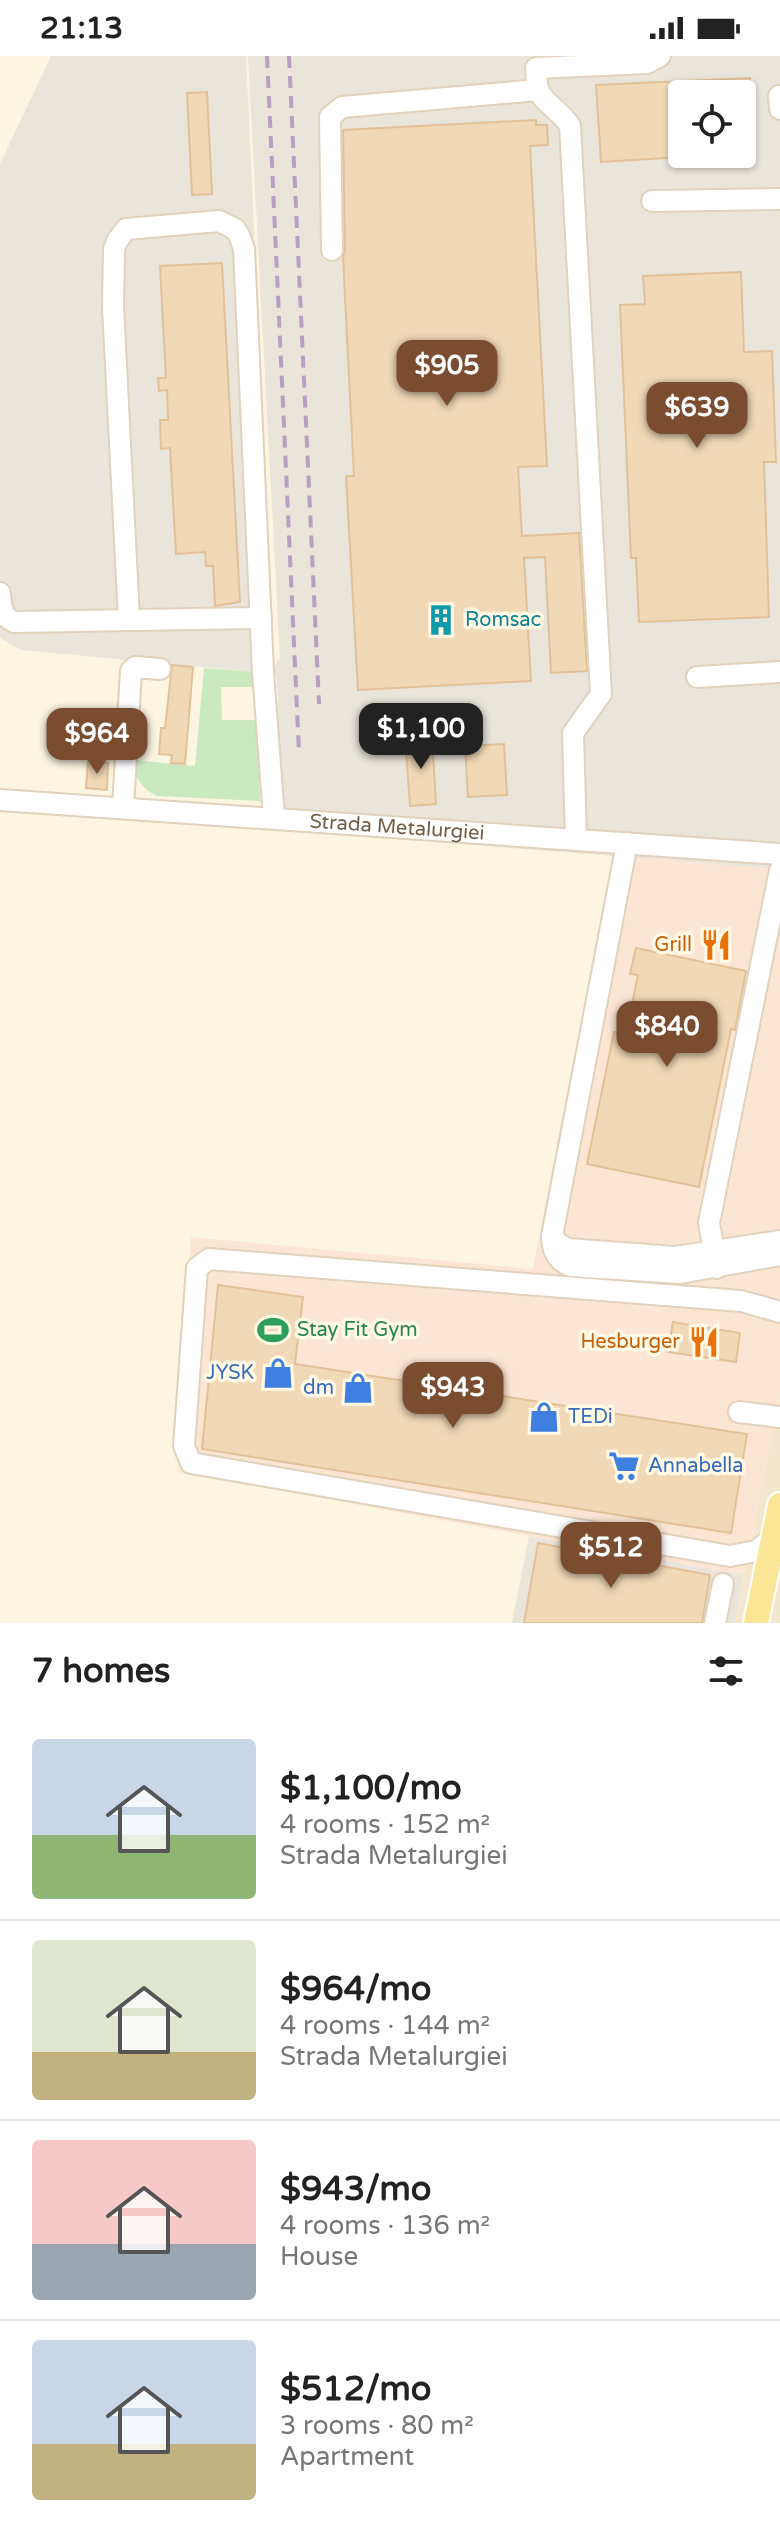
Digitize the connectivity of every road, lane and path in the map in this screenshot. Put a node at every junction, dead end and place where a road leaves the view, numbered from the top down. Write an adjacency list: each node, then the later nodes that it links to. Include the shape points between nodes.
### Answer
1 (660, 56): 2 (street, via 647,63 536,68)
2 (538, 90): 7 (street, via 336,111 330,117); 17 (street, via 570,126 601,678 601,694 573,733)
3 (779, 96): 4 (street)
4 (780, 109)
5 (780, 199): 6 (street)
6 (652, 201)
7 (332, 250)
8 (0, 593): 10 (street, via 3,613 14,622)
9 (261, 618): 10 (street); 10 (street, via 244,249 235,229 219,221 126,229 114,250); 16 (street)
10 (129, 619)
11 (160, 669): 15 (street, via 131,671)
12 (780, 672): 13 (street)
13 (697, 677)
14 (6, 800): 15 (street, Strada Metalurgiei)
15 (123, 808): 16 (street, Strada Metalurgiei)
16 (274, 818): 17 (street, Strada Metalurgiei)
17 (576, 840): 18 (street, Strada Metalurgiei)
18 (627, 843): 19 (street, Strada Metalurgiei); 23 (street, via 552,1236 568,1249)
19 (780, 854)
20 (780, 870): 23 (street, via 709,1223)
21 (780, 1241): 23 (street)
22 (780, 1255): 23 (street)
23 (726, 1258): 24 (street)
24 (780, 1266)
25 (780, 1312): 30 (street, via 741,1301 209,1259 197,1268 184,1446 191,1463 730,1556 756,1551)
26 (780, 1403): 28 (street)
27 (739, 1412): 28 (street)
28 (774, 1420)
29 (780, 1505): 30 (main road)
30 (777, 1539): 33 (main road)
31 (723, 1584): 32 (street)
32 (715, 1623)
33 (756, 1623)

